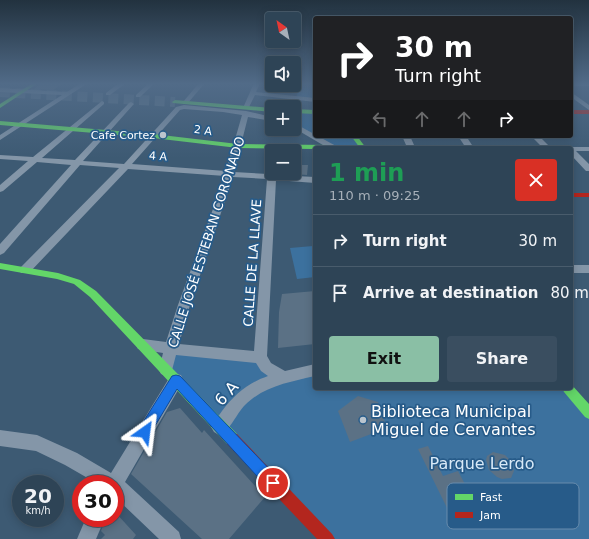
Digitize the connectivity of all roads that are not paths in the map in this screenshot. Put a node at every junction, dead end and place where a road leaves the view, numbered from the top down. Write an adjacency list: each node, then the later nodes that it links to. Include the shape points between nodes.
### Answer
1 (46, 108): 15 (street)
2 (96, 108): 17 (street)
3 (127, 108): 18 (street)
4 (176, 108): 19 (street)
5 (219, 108): 8 (main road)
6 (247, 108): 8 (street, CALLE JOSÉ ESTEBAN CORONADO)
7 (265, 110): 8 (main road)
8 (246, 111): 13 (street); 24 (street, CALLE JOSÉ ESTEBAN CORONADO)
9 (301, 111): 10 (main road)
10 (313, 112)
11 (573, 112): 12 (main road)
12 (589, 112)
13 (265, 116)
14 (0, 123): 15 (main road, 2 A)
15 (20, 125): 17 (main road, 2 A); 21 (street)
16 (301, 128): 20 (street)
17 (71, 129): 18 (main road, 2 A); 34 (street)
18 (105, 131): 19 (main road, 2 A); 35 (street)
19 (153, 136): 24 (main road, 2 A); 36 (street)
20 (313, 136)
21 (0, 138)
22 (316, 138): 25 (street)
23 (537, 138): 26 (street)
24 (239, 146): 27 (main road, 2 A); 38 (street, CALLE JOSÉ ESTEBAN CORONADO)
25 (329, 146)
26 (545, 146)
27 (265, 148)
28 (313, 148): 29 (main road, 2 A)
29 (301, 149)
30 (589, 149): 31 (street)
31 (573, 150)
32 (573, 152): 37 (street)
33 (0, 157): 34 (street, 4 A)
34 (36, 159): 35 (street, 4 A); 43 (street)
35 (78, 162): 36 (street, 4 A); 46 (street)
36 (127, 165): 38 (street, 4 A); 50 (street)
37 (589, 169)
38 (230, 173): 39 (street, 4 A); 52 (street, CALLE JOSÉ ESTEBAN CORONADO)
39 (265, 175)
40 (301, 178): 42 (street, 4 A)
41 (272, 180): 53 (street, CALLE DE LA LLAVE)
42 (313, 180)
43 (0, 189)
44 (573, 195): 45 (main road)
45 (589, 195)
46 (0, 251)
47 (0, 266): 50 (main road)
48 (573, 269): 49 (street)
49 (589, 269)
50 (25, 270): 51 (main road, via 77,282 93,294)
51 (142, 345): 52 (street); 55 (main road)
52 (170, 347): 53 (street); 55 (street, CALLE JOSÉ ESTEBAN CORONADO)
53 (260, 357): 56 (street, via 266,367)
54 (313, 370): 56 (street, 6 A)
55 (171, 375): 59 (main road); 62 (street, CALLE JOSÉ ESTEBAN CORONADO)
56 (283, 377): 59 (street, 6 A, via 247,393)
57 (570, 390): 58 (main road)
58 (589, 413)
59 (220, 427): 67 (main road)
60 (0, 438): 61 (street, via 36,443)
61 (99, 475)
62 (119, 475)
63 (124, 493): 66 (street)
64 (92, 527): 65 (street)
65 (86, 539)
66 (172, 539)
67 (327, 539)

